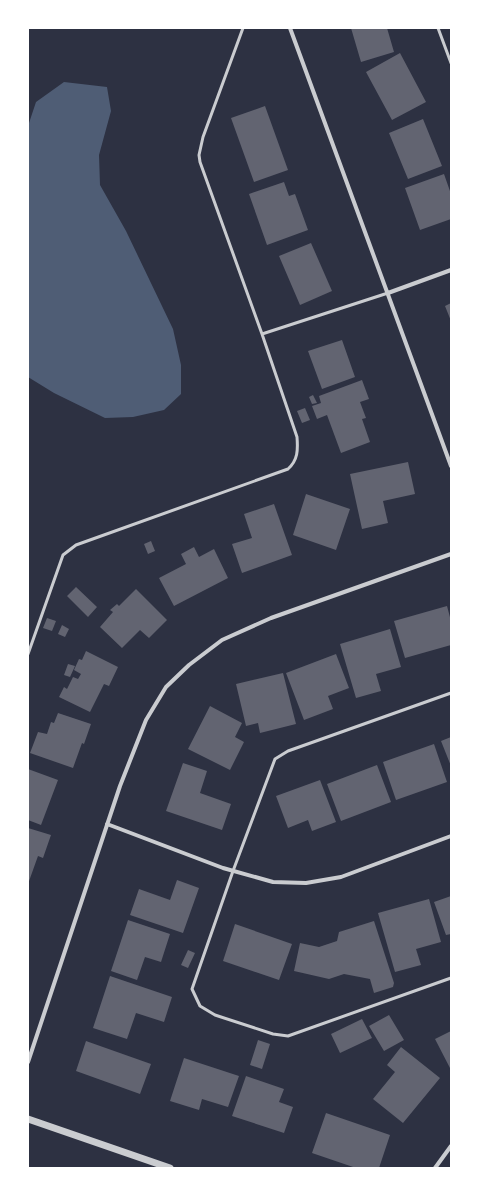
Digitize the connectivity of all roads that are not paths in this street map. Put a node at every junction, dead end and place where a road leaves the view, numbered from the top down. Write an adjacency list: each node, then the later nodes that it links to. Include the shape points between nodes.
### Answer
1 (243, 28): 7 (lane, via 202,137 199,155)
2 (290, 28): 6 (street)
3 (438, 28): 4 (lane)
4 (451, 63)
5 (451, 270): 6 (street)
6 (388, 294): 7 (lane); 8 (street)
7 (262, 334): 10 (lane, via 297,437 298,447 294,462 288,469 76,546 63,555)
8 (451, 466)
9 (451, 554): 12 (street, via 271,618 222,640 189,665 166,687 146,720)
10 (28, 654)
11 (451, 693): 14 (lane, via 288,751 275,759)
12 (107, 824): 14 (street); 16 (street)
13 (451, 836): 14 (street, via 341,877 306,883 273,882)
14 (233, 871): 15 (lane, via 192,989 200,1006 216,1015 273,1034 288,1036)
15 (451, 978)
16 (28, 1062)
17 (28, 1119): 19 (street)
18 (451, 1146): 20 (street)
19 (170, 1168)
20 (435, 1168)

